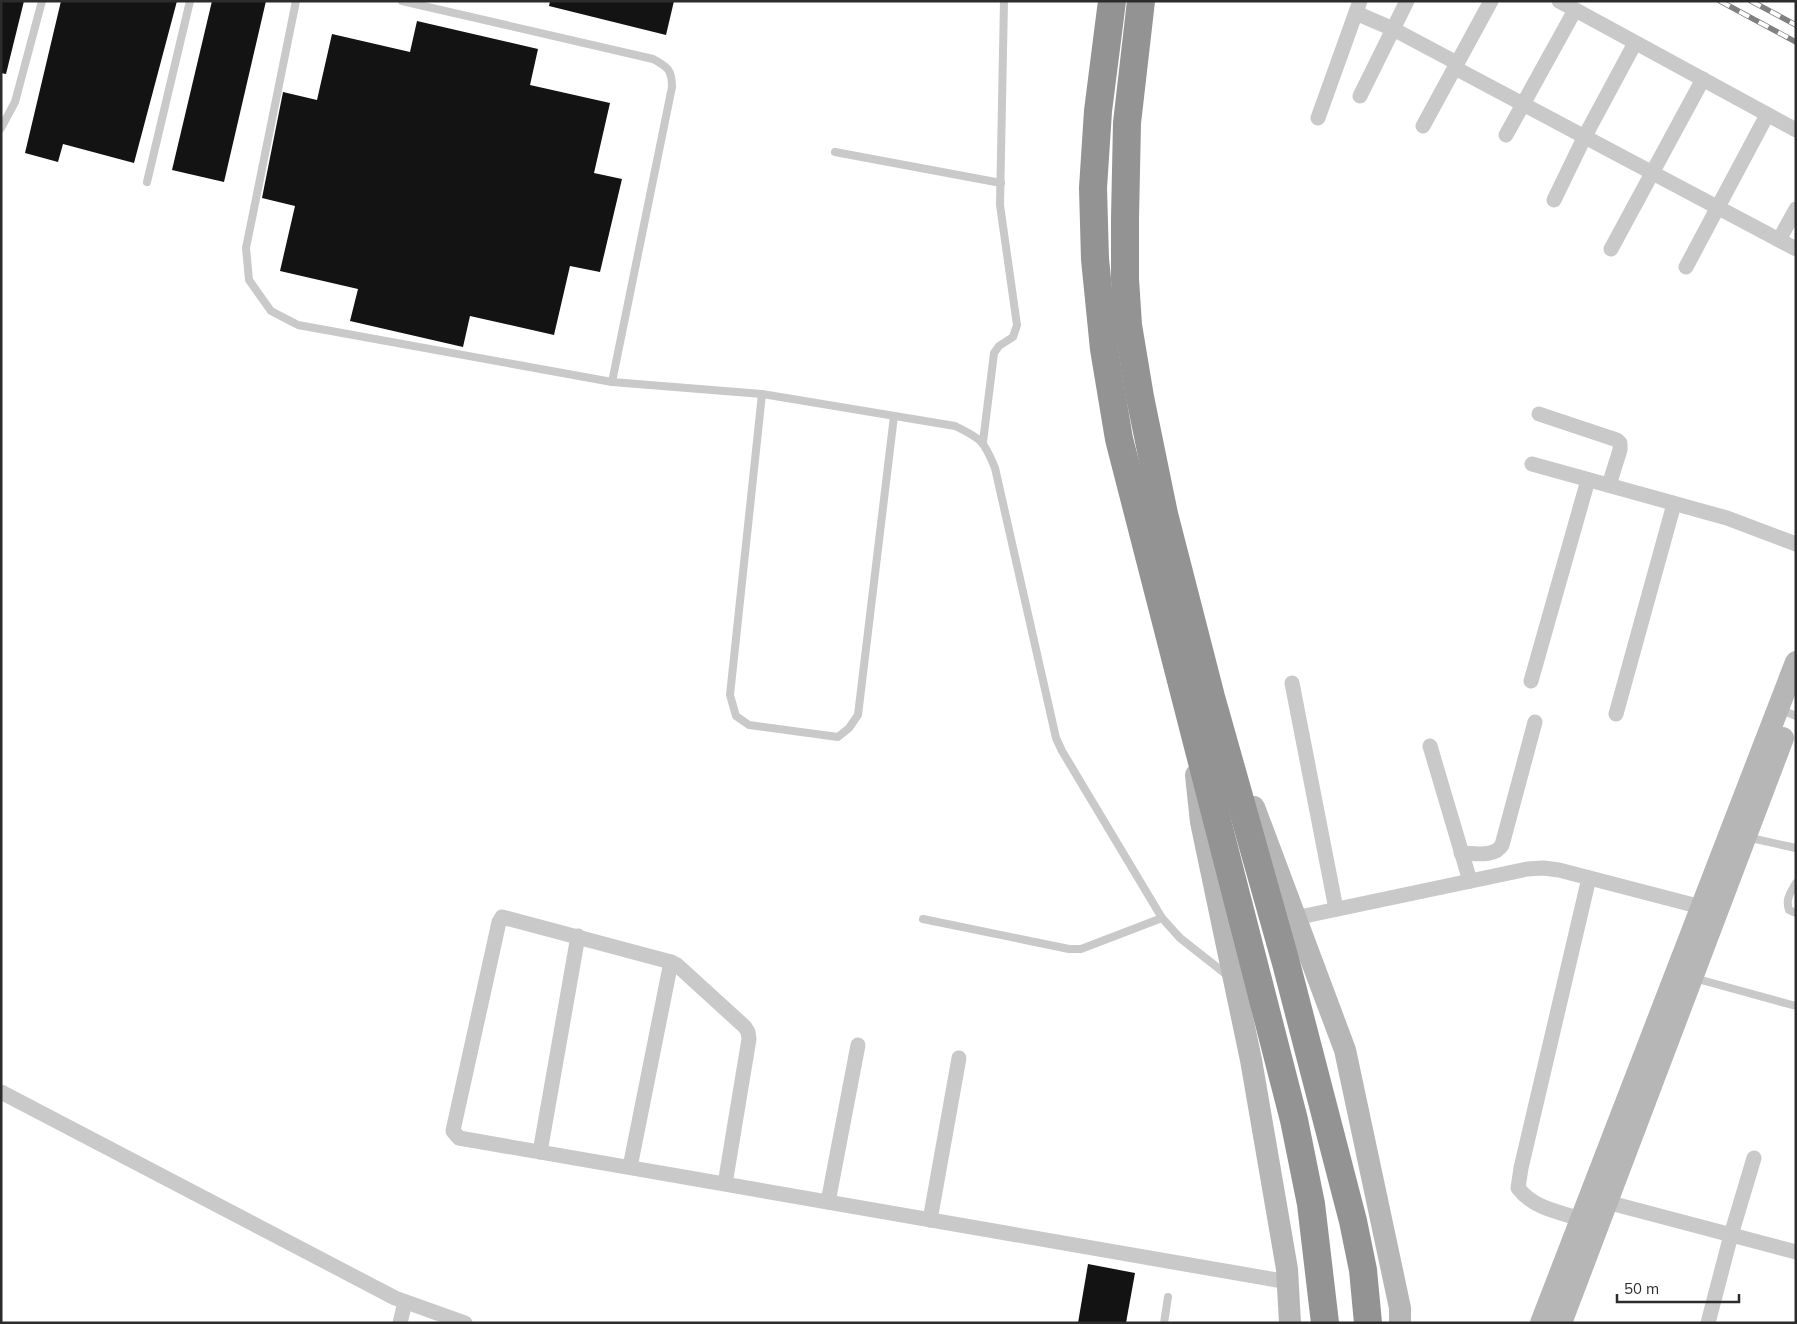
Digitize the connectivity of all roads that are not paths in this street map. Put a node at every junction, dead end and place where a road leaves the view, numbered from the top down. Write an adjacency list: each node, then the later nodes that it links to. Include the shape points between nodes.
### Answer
1 (42, 1): 22 (lane, via 15,102)
2 (190, 1): 28 (lane)
3 (296, 1): 37 (lane, via 246,248 249,280 271,311 298,325)
4 (402, 1): 37 (lane, via 653,59 672,74)
5 (1004, 1): 29 (lane)
6 (1112, 1): 50 (highway, via 1092,188 1104,349 1119,439)
7 (1141, 1): 50 (highway, via 1127,123 1124,218 1128,325)
8 (1407, 1): 13 (street)
9 (1491, 1): 15 (street)
10 (1558, 1): 12 (street)
11 (1358, 7): 13 (street); 20 (street)
12 (1575, 10): 14 (street); 18 (street)
13 (1393, 29): 15 (street); 17 (street)
14 (1635, 43): 16 (street); 25 (street)
15 (1456, 65): 18 (street); 21 (street)
16 (1703, 80): 19 (street); 27 (street)
17 (1360, 96)
18 (1523, 103): 24 (street); 25 (street)
19 (1767, 115): 23 (street); 31 (street)
20 (1318, 118)
21 (1423, 126)
22 (1, 128)
23 (1796, 130)
24 (1506, 135)
25 (1585, 136): 27 (street); 30 (street)
26 (835, 152): 29 (lane)
27 (1652, 172): 31 (street); 34 (street)
28 (147, 182)
29 (1001, 183): 41 (lane, via 1000,205 1016,325 1013,337 994,353)
30 (1554, 200)
31 (1718, 207): 33 (street); 36 (street)
32 (1796, 209): 33 (street)
33 (1779, 240): 35 (street)
34 (1610, 249)
35 (1796, 249)
36 (1686, 267)
37 (612, 382): 38 (lane)
38 (762, 394): 40 (lane); 40 (lane, via 730,695 736,716 749,725 838,737 858,715)
39 (1539, 414): 44 (street, via 1620,443)
40 (894, 416): 41 (lane, via 956,426)
41 (983, 442): 64 (lane, via 995,468 1056,738)
42 (1532, 464): 43 (street)
43 (1588, 480): 44 (street); 48 (street)
44 (1609, 485): 45 (street)
45 (1674, 504): 46 (street, via 1727,518); 52 (street)
46 (1796, 544)
47 (1796, 662): 51 (street)
48 (1531, 681)
49 (1292, 683): 61 (street)
50 (1200, 702): 65 (street); 70 (street, via 1201,822); 92 (highway, via 1294,1120 1310,1204); 93 (highway, via 1286,963 1353,1222 1363,1270)
51 (1790, 711): 55 (street)
52 (1616, 714)
53 (1535, 722): 57 (street, via 1502,845 1490,854)
54 (1430, 746): 57 (street)
55 (1738, 835): 56 (lane); 62 (street)
56 (1796, 848)
57 (1461, 853): 59 (street)
58 (1590, 878): 59 (street, via 1543,868); 62 (street); 81 (street, via 1518,1188 1536,1204)
59 (1470, 881): 61 (street)
60 (1796, 882): 63 (lane, via 1787,903 1789,910)
61 (1336, 909): 65 (street)
62 (1710, 909): 69 (street)
63 (1796, 913)
64 (1162, 918): 66 (lane, via 1081,949); 70 (lane, via 1180,938)
65 (1296, 918): 94 (street, via 1345,1050 1400,1308)
66 (923, 919)
67 (578, 936): 68 (street); 75 (street); 75 (street, via 506,916 500,919 454,1126 459,1138)
68 (671, 962): 77 (street); 78 (street, via 748,1032)
69 (1684, 975): 71 (lane); 79 (street)
70 (1234, 980): 85 (street, via 1252,1060)
71 (1796, 1006)
72 (858, 1045): 80 (street)
73 (959, 1058): 82 (street)
74 (1, 1092): 87 (street)
75 (540, 1152): 77 (street)
76 (1754, 1158): 83 (street)
77 (630, 1167): 78 (street)
78 (725, 1184): 80 (street)
79 (1598, 1200): 81 (street); 83 (street); 96 (street)
80 (828, 1202): 82 (street)
81 (1581, 1219): 95 (street)
82 (930, 1220): 85 (street)
83 (1731, 1235): 84 (street); 97 (street)
84 (1796, 1252)
85 (1288, 1282): 91 (street)
86 (1168, 1297): 90 (lane)
87 (405, 1302): 88 (street); 89 (street)
88 (400, 1323)
89 (465, 1323)
90 (1164, 1323)
91 (1290, 1323)
92 (1325, 1323)
93 (1368, 1323)
94 (1400, 1323)
95 (1541, 1323)
96 (1561, 1323)
97 (1708, 1323)

